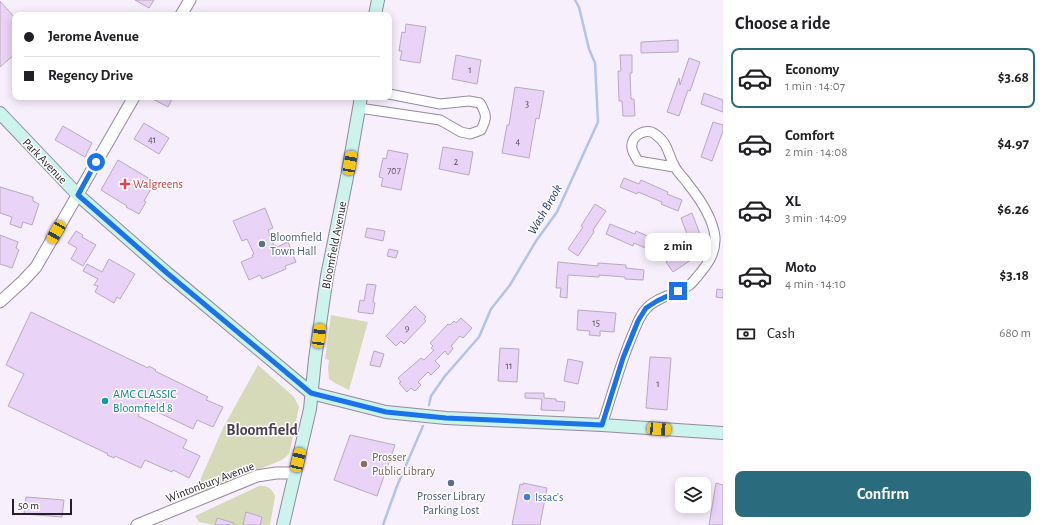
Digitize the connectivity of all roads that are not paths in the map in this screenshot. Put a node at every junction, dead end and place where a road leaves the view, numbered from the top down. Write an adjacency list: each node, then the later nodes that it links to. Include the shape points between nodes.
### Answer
1 (190, 0): 3 (street)
2 (378, 0): 4 (main road)
3 (183, 12)
4 (376, 12)
5 (392, 95): 7 (street, via 440,104 469,101 480,104 486,114 486,120 481,130 470,134 440,120)
6 (132, 100): 10 (street)
7 (360, 103): 12 (main road, Bloomfield Avenue, via 327,276)
8 (0, 114): 10 (main road, Park Avenue)
9 (674, 167): 9 (street, via 669,151 662,140 653,133 644,132 633,139 632,148 638,161); 13 (street, via 691,188 713,224 714,251 707,266 689,286 646,308 627,347)
10 (78, 195): 11 (street, via 36,267); 12 (main road, Park Avenue)
11 (0, 302)
12 (311, 393): 13 (main road, via 394,413); 15 (main road, Bloomfield Avenue, via 310,409)
13 (602, 425): 14 (main road)
14 (723, 433)
15 (295, 473): 16 (street, Wintonbury Avenue, via 257,476); 17 (main road, Bloomfield Avenue)
16 (137, 525)
17 (283, 525)

